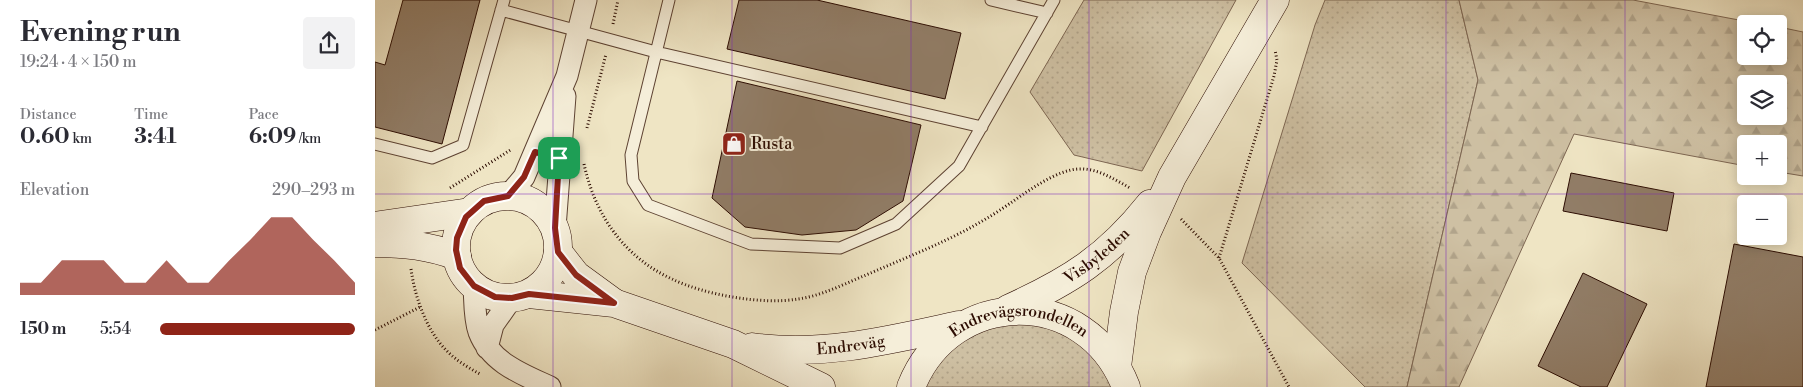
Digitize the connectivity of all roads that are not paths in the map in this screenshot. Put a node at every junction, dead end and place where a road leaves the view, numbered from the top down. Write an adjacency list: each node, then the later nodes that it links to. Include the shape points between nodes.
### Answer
1 (586, 0): 8 (street)
2 (669, 0): 9 (lane)
3 (991, 0): 7 (lane)
4 (1054, 0): 7 (lane)
5 (1275, 0): 13 (main road, Visbyleden)
6 (502, 5): 8 (lane); 12 (lane, via 463,145 432,158)
7 (1047, 13): 11 (lane)
8 (579, 31): 9 (lane); 10 (street)
9 (656, 52): 11 (lane); 11 (lane, via 631,155 633,181 649,205 751,244 839,248 896,224 959,166)
10 (567, 76): 14 (street, via 524,177); 17 (street, via 559,158)
11 (982, 127)
12 (375, 144)
13 (1172, 177): 23 (main road, Visbyleden, via 1132,227 1098,259 1064,282); 27 (main road, Visbyleden, via 1132,272 1124,312)
14 (508, 196): 15 (main road, via 484,201); 17 (main road, via 537,205 549,218)
15 (470, 212): 16 (main road); 19 (main road, via 458,233)
16 (375, 226)
17 (557, 240): 21 (main road, via 551,274 539,287); 22 (main road, Endreväg, via 576,275)
18 (375, 243): 19 (main road, via 427,246)
19 (457, 256): 20 (main road, via 463,273)
20 (474, 286): 21 (main road, via 489,295); 26 (street, via 478,331)
21 (521, 296): 22 (main road, Endreväg); 26 (street, via 493,325)
22 (614, 303): 25 (main road, Endreväg)
23 (1002, 312): 24 (main road, Endrevägsrondellen); 27 (main road, Endrevägsrondellen, via 1039,312 1073,324 1094,338)
24 (967, 323): 25 (main road, Endreväg, via 834,349 782,351); 30 (main road, Endrevägsrondellen, via 931,351)
25 (733, 344): 29 (main road, Endreväg)
26 (487, 348): 28 (street, via 514,370)
27 (1122, 377)
28 (550, 387)
29 (821, 387)
30 (911, 387)

